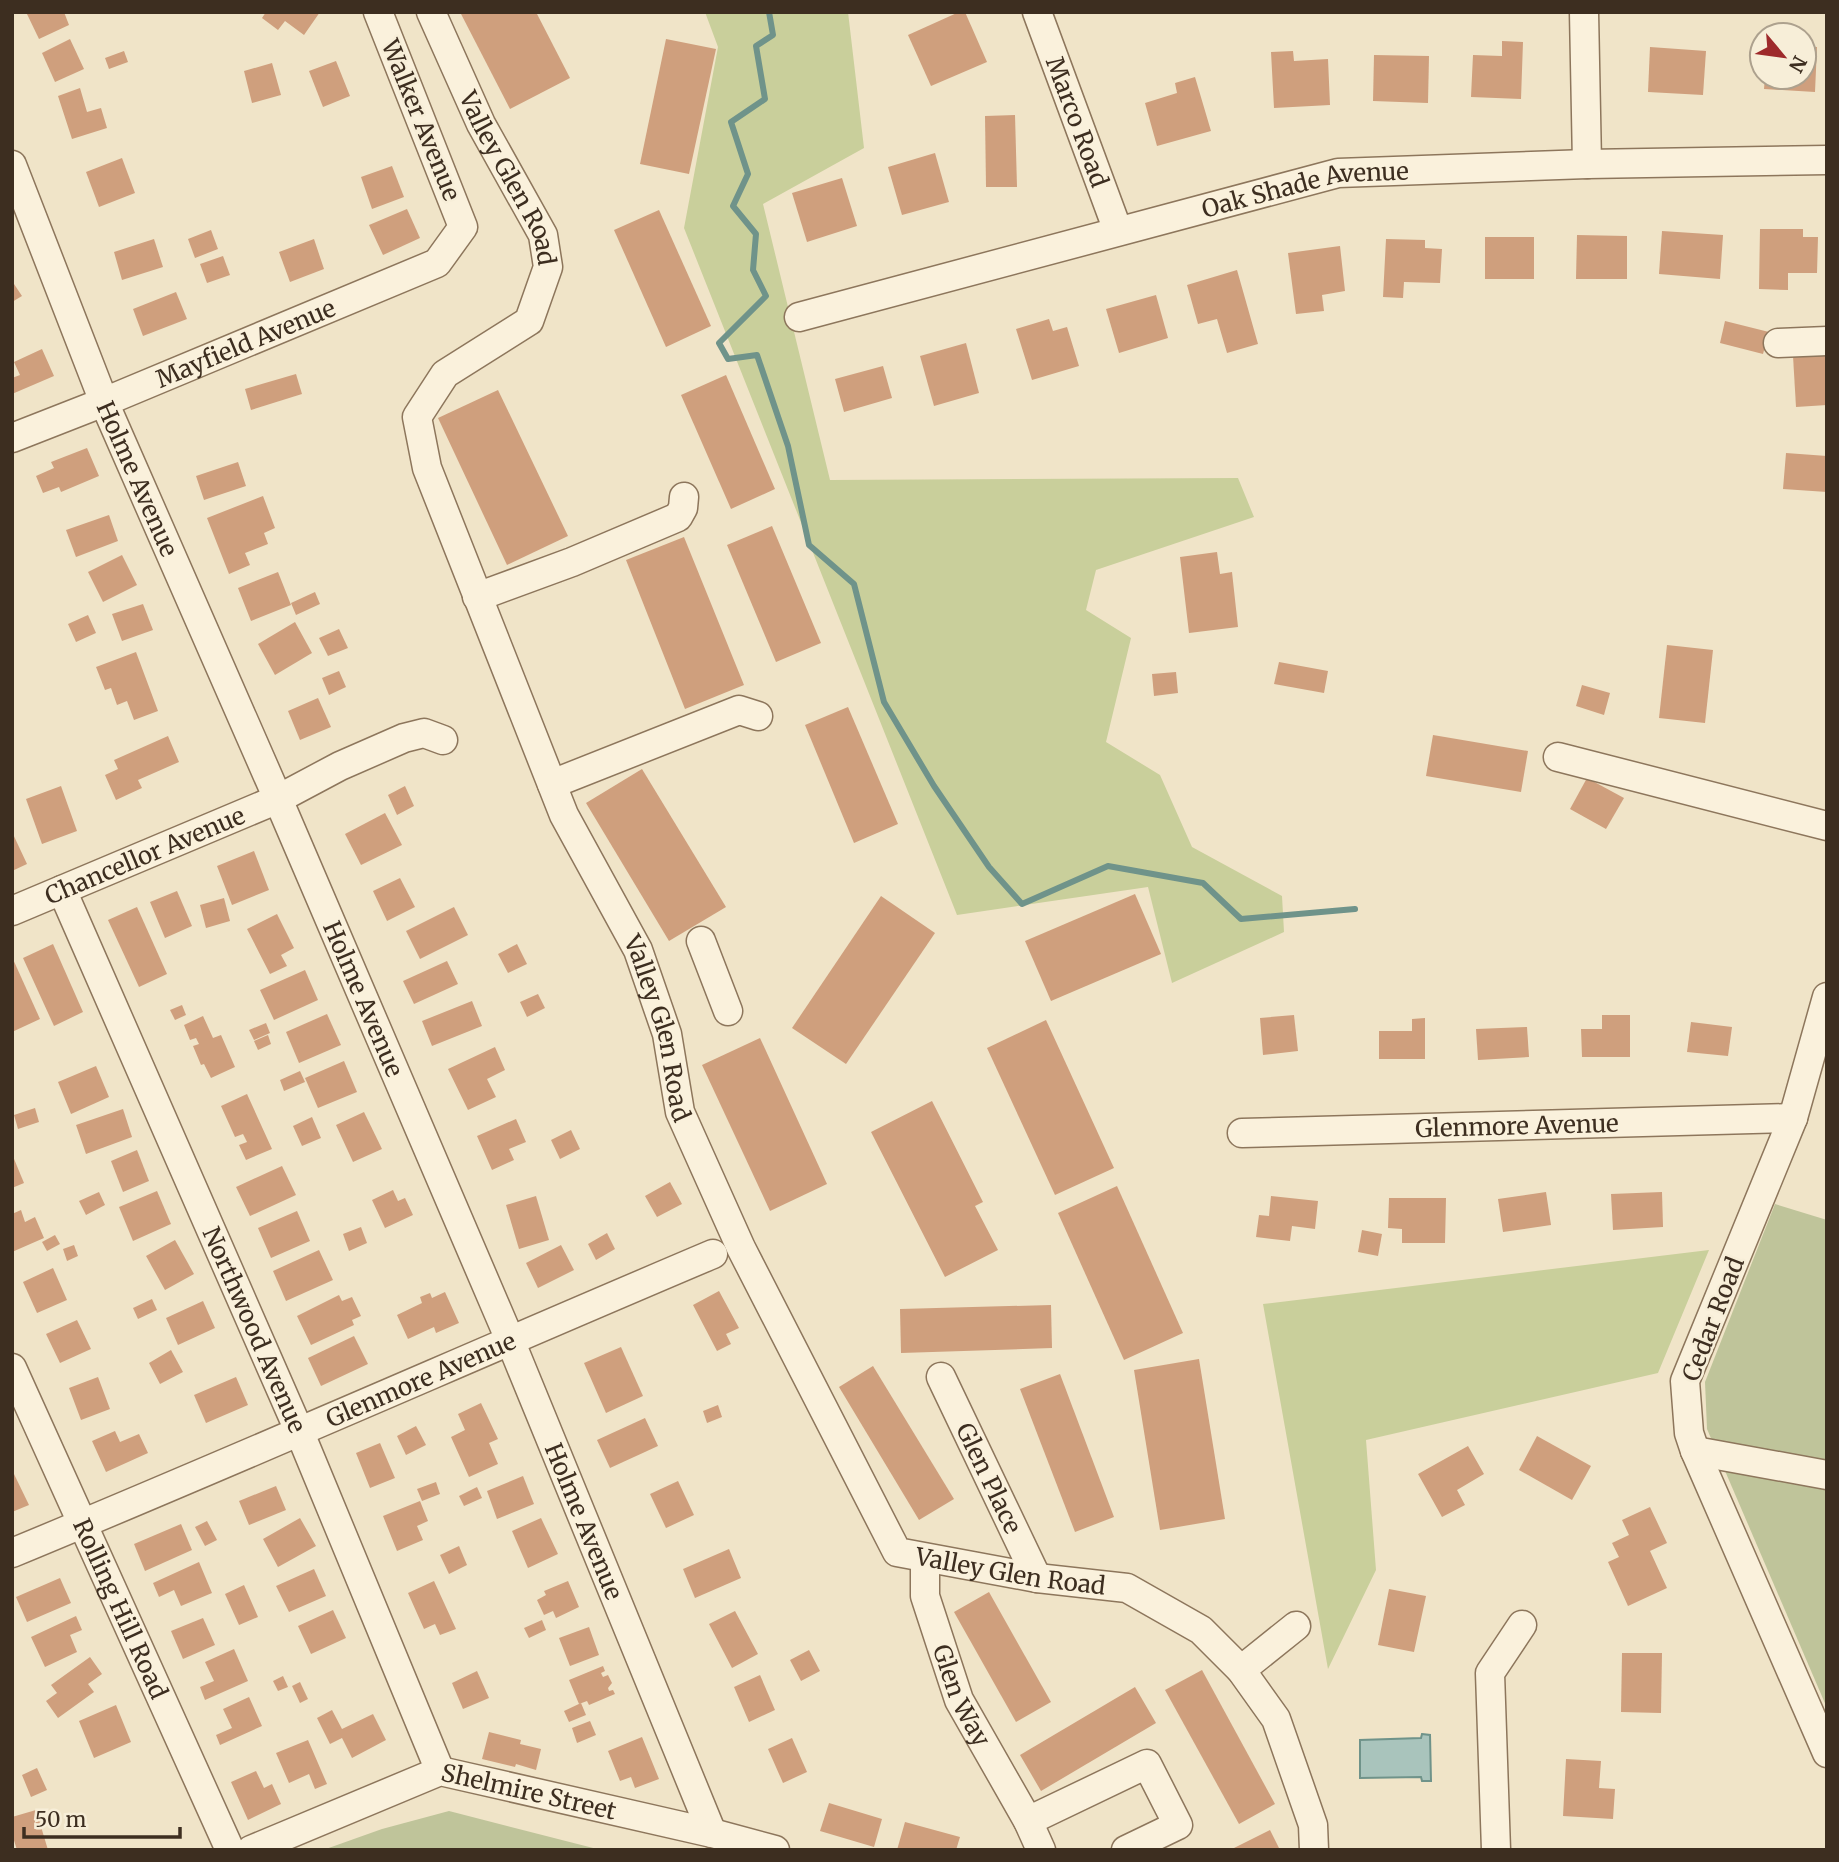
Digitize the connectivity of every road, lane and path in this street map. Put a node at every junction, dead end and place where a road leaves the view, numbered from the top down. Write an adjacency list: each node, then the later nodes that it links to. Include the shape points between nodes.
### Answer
1 (378, 12): 8 (street, Walker Avenue)
2 (431, 12): 16 (street, Valley Glen Road, via 481,124 543,235 548,267 529,321 444,374 417,417 427,468)
3 (1037, 12): 9 (street, Marco Road)
4 (1584, 12): 6 (street)
5 (1827, 159): 6 (street, Oak Shade Avenue)
6 (1587, 164): 9 (street, Oak Shade Avenue, via 1338,173)
7 (12, 165): 13 (street, Holme Avenue)
8 (463, 227): 13 (street, Mayfield Avenue, via 437,263)
9 (1118, 231): 10 (street, Oak Shade Avenue)
10 (799, 317)
11 (1827, 341): 12 (street)
12 (1777, 343)
13 (104, 402): 14 (street, Mayfield Avenue); 21 (street, Holme Avenue)
14 (12, 438)
15 (684, 497): 16 (street, via 678,517)
16 (477, 597): 20 (street, Valley Glen Road)
17 (758, 716): 20 (street, via 739,710)
18 (443, 740): 21 (street, Chancellor Avenue, via 425,733 404,738)
19 (1558, 757): 22 (street)
20 (552, 784): 39 (street, Valley Glen Road, via 638,950 667,1034 680,1112 741,1248 897,1552)
21 (278, 799): 23 (street, Chancellor Avenue); 31 (street, Holme Avenue)
22 (1827, 826)
23 (62, 890): 24 (street, Chancellor Avenue); 34 (street, Northwood Avenue)
24 (12, 911)
25 (701, 941): 27 (street)
26 (1827, 998): 28 (street, Cedar Road)
27 (728, 1011)
28 (1793, 1118): 29 (street, Glenmore Avenue); 35 (street, Cedar Road, via 1685,1381)
29 (1242, 1133)
30 (713, 1254): 31 (street, Glenmore Avenue)
31 (510, 1340): 34 (street, Glenmore Avenue); 47 (street, Holme Avenue)
32 (12, 1368): 37 (street, Rolling Hill Road)
33 (941, 1377): 40 (street, Glen Place)
34 (300, 1433): 37 (street, Glenmore Avenue); 45 (street, Northwood Avenue)
35 (1695, 1451): 36 (street); 44 (street, Cedar Road)
36 (1827, 1475)
37 (81, 1525): 38 (street, Glenmore Avenue); 48 (street, Rolling Hill Road)
38 (12, 1553)
39 (925, 1558): 40 (street, Valley Glen Road); 46 (street, Glen Way, via 925,1596 959,1700)
40 (1037, 1578): 43 (street, Valley Glen Road, via 1127,1588 1201,1630)
41 (1522, 1625): 54 (street, via 1490,1674)
42 (1296, 1626): 43 (street)
43 (1241, 1671): 53 (street, Valley Glen Road, via 1276,1719 1312,1825)
44 (1825, 1744)
45 (440, 1771): 47 (street, Shelmire Street); 49 (street, Shelmire Street)
46 (1028, 1821): 51 (street, Glen Way); 52 (street, via 1147,1764 1178,1825)
47 (712, 1833): 50 (street, Shelmire Street)
48 (230, 1850)
49 (251, 1850)
50 (775, 1850)
51 (1041, 1850)
52 (1126, 1850)
53 (1314, 1850)
54 (1496, 1850)

